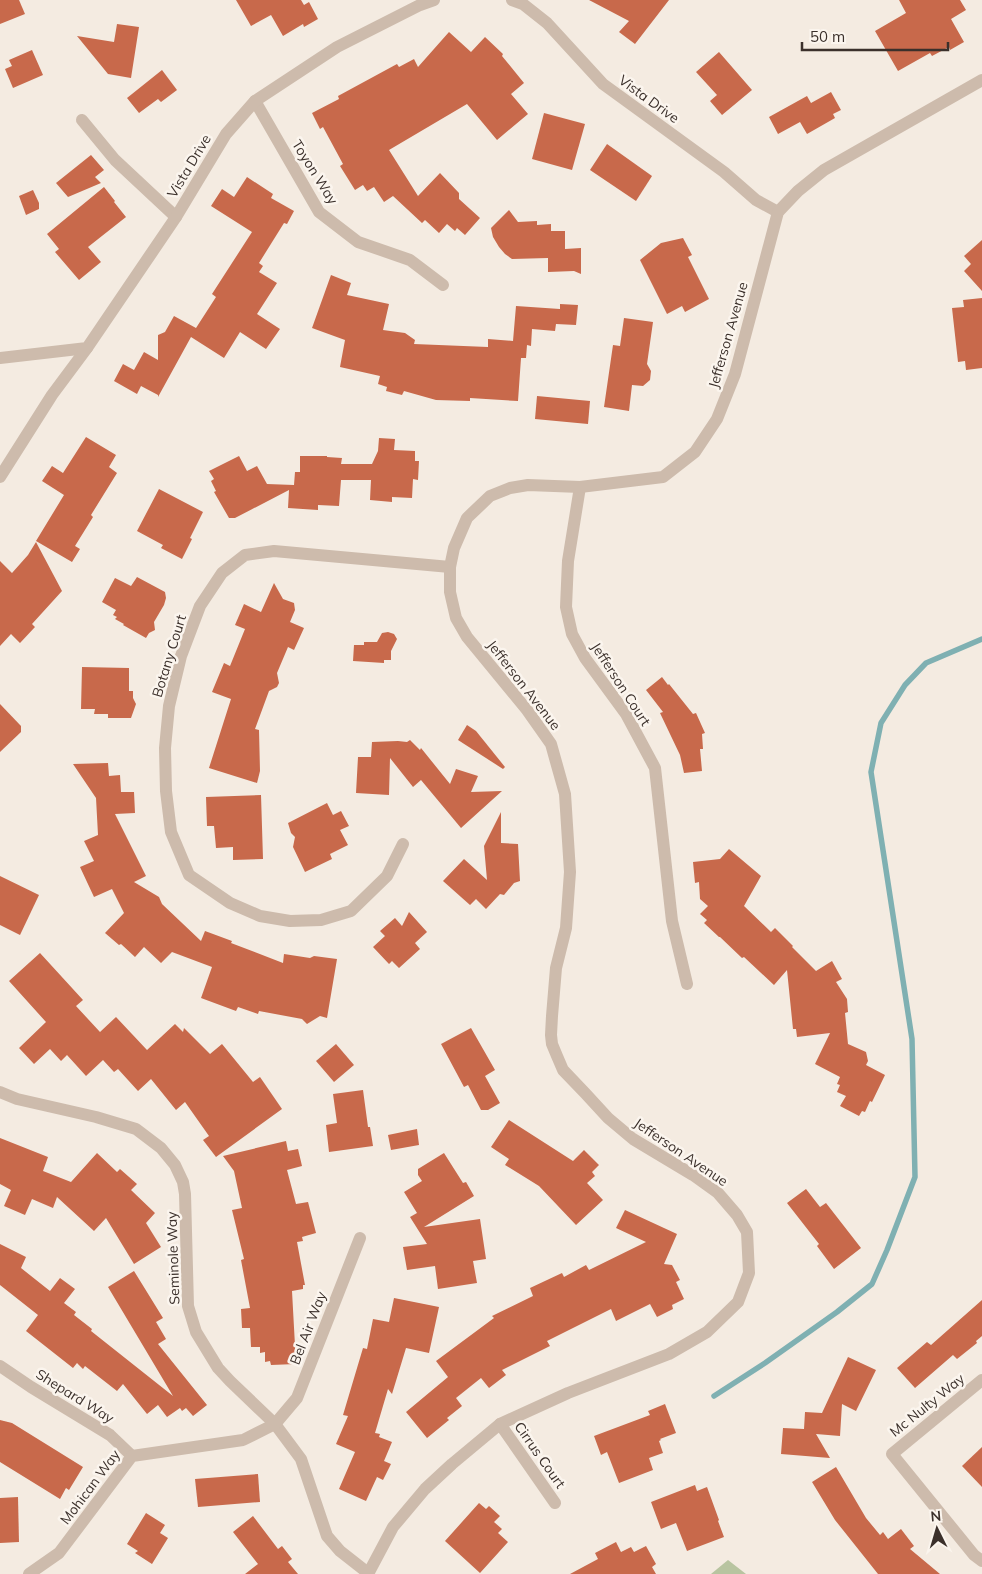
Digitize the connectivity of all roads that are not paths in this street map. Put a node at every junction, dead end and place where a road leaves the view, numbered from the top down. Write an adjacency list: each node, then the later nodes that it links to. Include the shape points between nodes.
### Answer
1 (434, 0): 4 (street, Vista Drive, via 337,46)
2 (512, 0): 6 (street, Vista Drive, via 523,4 548,23 603,84 724,172 756,200)
3 (982, 80): 6 (street, Jefferson Avenue, via 824,170)
4 (255, 101): 7 (street, Vista Drive, via 226,134); 8 (street, Toyon Way, via 319,212 358,242 410,260)
5 (82, 120): 7 (street, via 115,160)
6 (778, 212): 12 (street, Jefferson Avenue, via 735,374 717,419 695,452 663,477)
7 (176, 217): 9 (street, Vista Drive)
8 (442, 285)
9 (87, 348): 10 (street); 11 (street, Vista Drive)
10 (0, 358)
11 (0, 476)
12 (580, 486): 13 (street, Jefferson Avenue, via 528,485 490,496 467,518 454,548); 15 (street, Jefferson Court, via 568,561 566,607 572,634 585,658 626,714 655,768 672,921)
13 (450, 568): 14 (street, Botany Court, via 274,551 245,555 222,573 200,606 169,706 165,748 170,832 189,875 230,903 260,916 290,921 321,920 351,910 387,876); 21 (street, Jefferson Avenue, via 450,592 456,618 467,637 551,744 566,794 570,872 566,928 556,968 551,1035 557,1056 564,1070 608,1118 633,1139 718,1193 747,1232 749,1274 738,1302 707,1332 669,1354 568,1392)
14 (403, 844)
15 (687, 984)
16 (0, 1092): 20 (street, Seminole Way, via 17,1100 136,1129 161,1148 183,1182 188,1306 196,1332 218,1368)
17 (360, 1238): 20 (street, Bel Air Way, via 297,1398)
18 (0, 1366): 22 (street, Shepard Way, via 110,1436)
19 (982, 1380): 24 (street, Mc Nulty Way, via 892,1454)
20 (275, 1424): 22 (street, Mohican Way, via 243,1440); 26 (street, Seminole Way, via 302,1459 327,1536)
21 (500, 1424): 23 (street, Cirrus Court); 26 (street, Jefferson Avenue, via 425,1489 393,1527)
22 (132, 1456): 25 (street, Mohican Way, via 59,1553)
23 (555, 1503)
24 (982, 1561)
25 (29, 1574)
26 (368, 1574)

